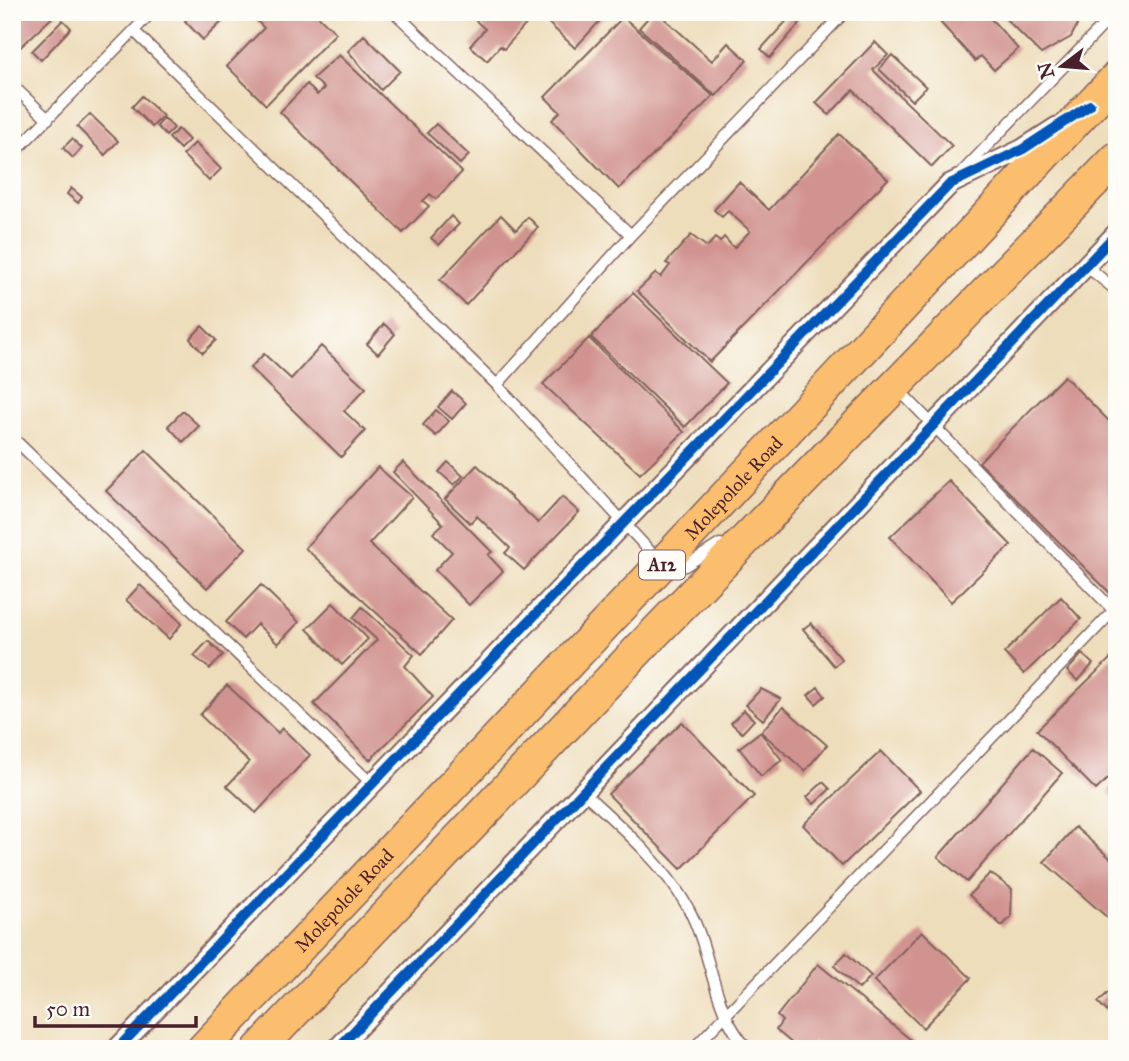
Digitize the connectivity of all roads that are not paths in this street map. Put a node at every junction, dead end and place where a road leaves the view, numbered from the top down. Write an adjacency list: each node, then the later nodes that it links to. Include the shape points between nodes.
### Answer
1 (152, 12): 5 (lane)
2 (394, 12): 14 (lane)
3 (845, 12): 14 (lane)
4 (1116, 12): 12 (lane)
5 (134, 31): 9 (lane); 17 (lane)
6 (1117, 77): 8 (main road, Molepolole Road / A12)
7 (12, 85): 9 (lane)
8 (1090, 106): 12 (street, via 1023,149); 23 (main road, Molepolole Road / A12)
9 (48, 119): 10 (lane)
10 (12, 155)
11 (1117, 158): 18 (main road, A12)
12 (950, 184): 21 (street)
13 (1117, 233): 15 (street)
14 (631, 235): 17 (lane)
15 (1085, 265): 16 (lane); 19 (street)
16 (1117, 291)
17 (497, 385): 21 (lane)
18 (895, 386): 19 (lane); 22 (main road, A12)
19 (931, 424): 24 (lane); 26 (street)
20 (12, 437): 25 (lane)
21 (624, 520): 23 (lane); 25 (street)
22 (736, 550): 23 (lane, via 720,544 685,566); 30 (main road, A12)
23 (662, 564): 29 (main road, Molepolole Road / A12)
24 (1116, 610): 27 (lane)
25 (372, 785): 28 (street)
26 (582, 791): 27 (lane, via 644,849 687,906); 31 (street)
27 (725, 1017): 32 (lane); 33 (lane)
28 (117, 1049)
29 (203, 1049)
30 (259, 1049)
31 (337, 1049)
32 (693, 1049)
33 (748, 1049)

